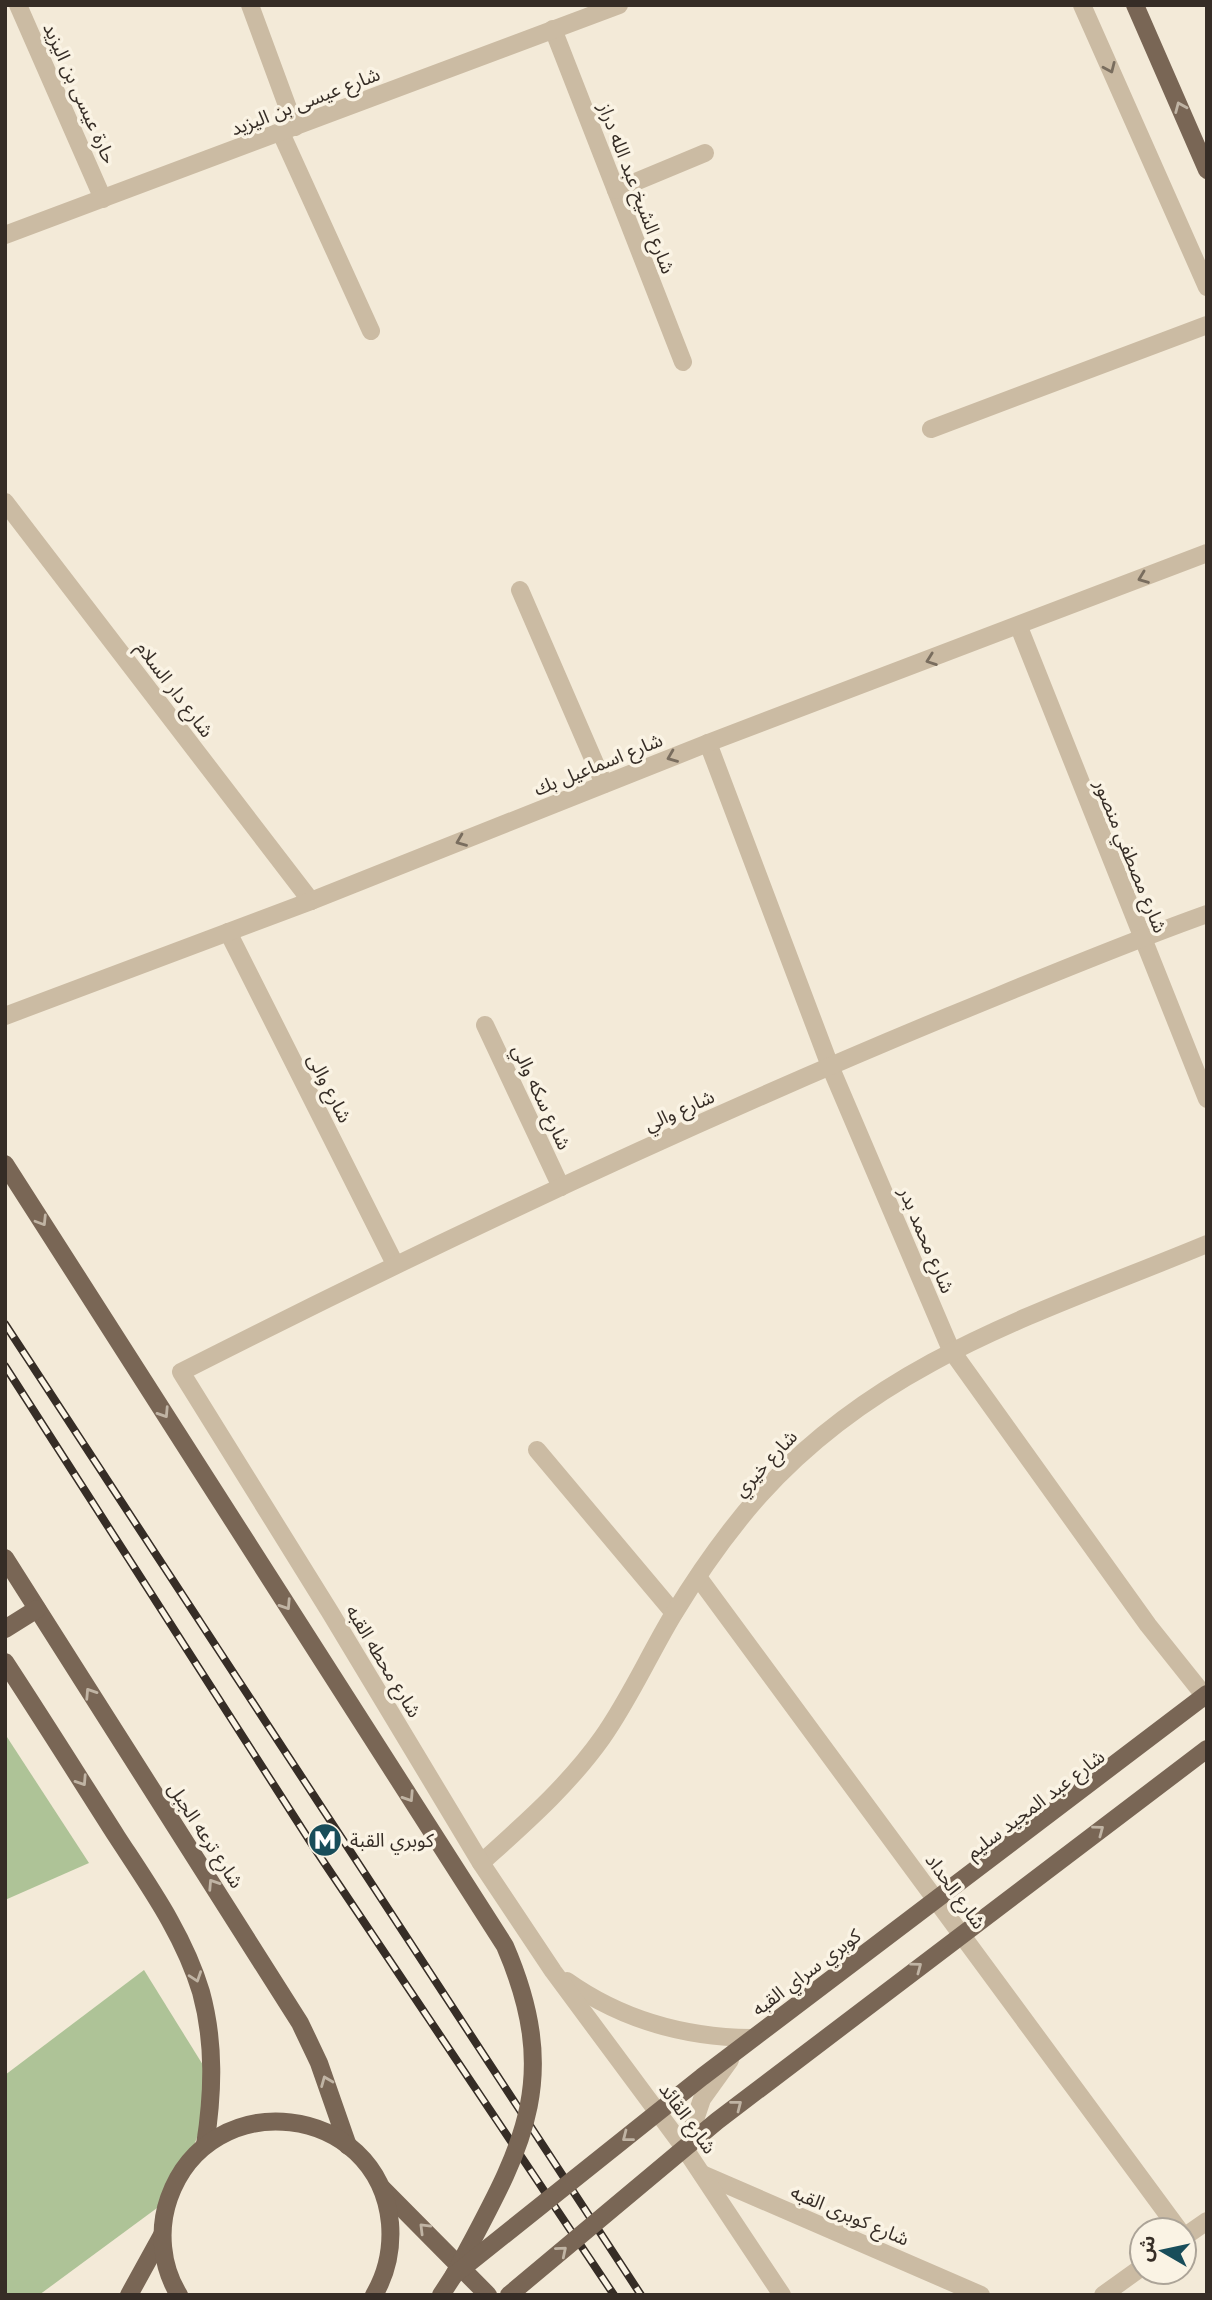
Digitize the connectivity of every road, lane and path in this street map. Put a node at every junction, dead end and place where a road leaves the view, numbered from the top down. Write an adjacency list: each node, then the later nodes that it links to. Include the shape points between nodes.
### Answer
1 (18, 5): 12 (street, حارة عيسى بن اليزيد)
2 (250, 5): 8 (street)
3 (619, 5): 6 (street, شارع عيسى بن اليزيد)
4 (1082, 5): 14 (street, one-way to 14)
5 (1135, 5): 10 (main road, one-way to 5)
6 (588, 11): 7 (street, شارع عيسى بن اليزيد)
7 (553, 29): 8 (street, شارع عيسى بن اليزيد); 11 (street, شارع الشيخ عبد الله دراز)
8 (288, 130): 12 (street, شارع عيسى بن اليزيد); 16 (street)
9 (705, 153): 11 (street)
10 (1207, 170)
11 (616, 190): 17 (street, شارع الشيخ عبد الله دراز)
12 (103, 199): 13 (street, شارع عيسى بن اليزيد)
13 (5, 235)
14 (1207, 288)
15 (1207, 325): 18 (street)
16 (371, 331)
17 (683, 362)
18 (931, 429)
19 (5, 502): 25 (street, شارع دار السلام)
20 (1207, 553): 22 (street, شارع اسماعيل بك, one-way to 22)
21 (520, 590): 24 (street)
22 (1019, 627): 23 (street, شارع اسماعيل بك, one-way to 23); 28 (street, شارع مصطفي منصور)
23 (708, 743): 24 (street, شارع اسماعيل بك, one-way to 24); 31 (street, شارع محمد بدر)
24 (604, 784): 25 (street, شارع اسماعيل بك, one-way to 25)
25 (311, 901): 27 (street, شارع اسماعيل بك)
26 (1207, 914): 28 (street, شارع والي)
27 (228, 932): 29 (street, شارع اسماعيل بك); 36 (street, شارع والى)
28 (1141, 938): 31 (street, شارع والي); 32 (street, شارع مصطفي منصور)
29 (5, 1016)
30 (485, 1025): 34 (street, شارع سكه والي)
31 (830, 1066): 34 (street, شارع والي); 37 (street, شارع محمد بدر)
32 (1207, 1098)
33 (5, 1164): 59 (main road, one-way to 59, bridge, via 505,1946 521,1984 531,2025 534,2068 529,2110 518,2150)
34 (561, 1186): 36 (street, شارع والي)
35 (1207, 1244): 37 (street, شارع خيري)
36 (395, 1264): 38 (street, شارع والي)
37 (951, 1350): 41 (street, شارع خيري, via 896,1381 818,1437 759,1496); 46 (street, شارع محمد بدر, via 1148,1625)
38 (181, 1372): 48 (street, شارع محطه القبه)
39 (537, 1450): 43 (street)
40 (5, 1558): 42 (main road, شارع ترعه الجبل)
41 (698, 1577): 43 (street, شارع خيري); 49 (street, شارع الحداد)
42 (37, 1609): 44 (main road); 53 (main road, شارع ترعه الجبل, one-way to 42, via 319,2063 295,2014)
43 (674, 1612): 48 (street, شارع خيري, via 602,1738 551,1800)
44 (5, 1629)
45 (5, 1662): 52 (main road, one-way to 52, via 163,1908 190,1963 201,1992 211,2053)
46 (1207, 1698): 49 (street, شارع عبد المجيد سليم); 59 (main road, كوبري سراي القبه, one-way to 59, bridge, via 702,2077)
47 (1207, 1749): 66 (main road, one-way to 47, bridge, via 716,2121)
48 (481, 1863): 50 (street, شارع محطه القبه)
49 (940, 1903): 51 (street, شارع عبد المجيد سليم); 57 (street, شارع الحداد)
50 (553, 1970): 51 (street, via 613,2009 646,2022 715,2038); 54 (street, شارع القائد)
51 (751, 2038): 54 (street, شارع عبد المجيد سليم, via 702,2099)
52 (205, 2145): 53 (main road, via 252,2123 277,2120 303,2123); 58 (main road, via 174,2185)
53 (348, 2146): 56 (main road)
54 (685, 2149): 55 (street, شارع القائد)
55 (702, 2175): 67 (street, شارع القائد); 68 (street, شارع كوبرى القبه)
56 (380, 2186): 63 (main road, via 391,2236 388,2261); 65 (main road, one-way to 56)
57 (1169, 2216)
58 (162, 2235): 61 (main road); 62 (main road, via 165,2261)
59 (454, 2275): 64 (main road, كوبري سراي القبه, bridge)
60 (1128, 2277): 69 (street)
61 (130, 2295)
62 (179, 2295)
63 (374, 2295)
64 (441, 2295)
65 (488, 2295)
66 (509, 2295)
67 (782, 2295)
68 (981, 2295)
69 (1103, 2295)

